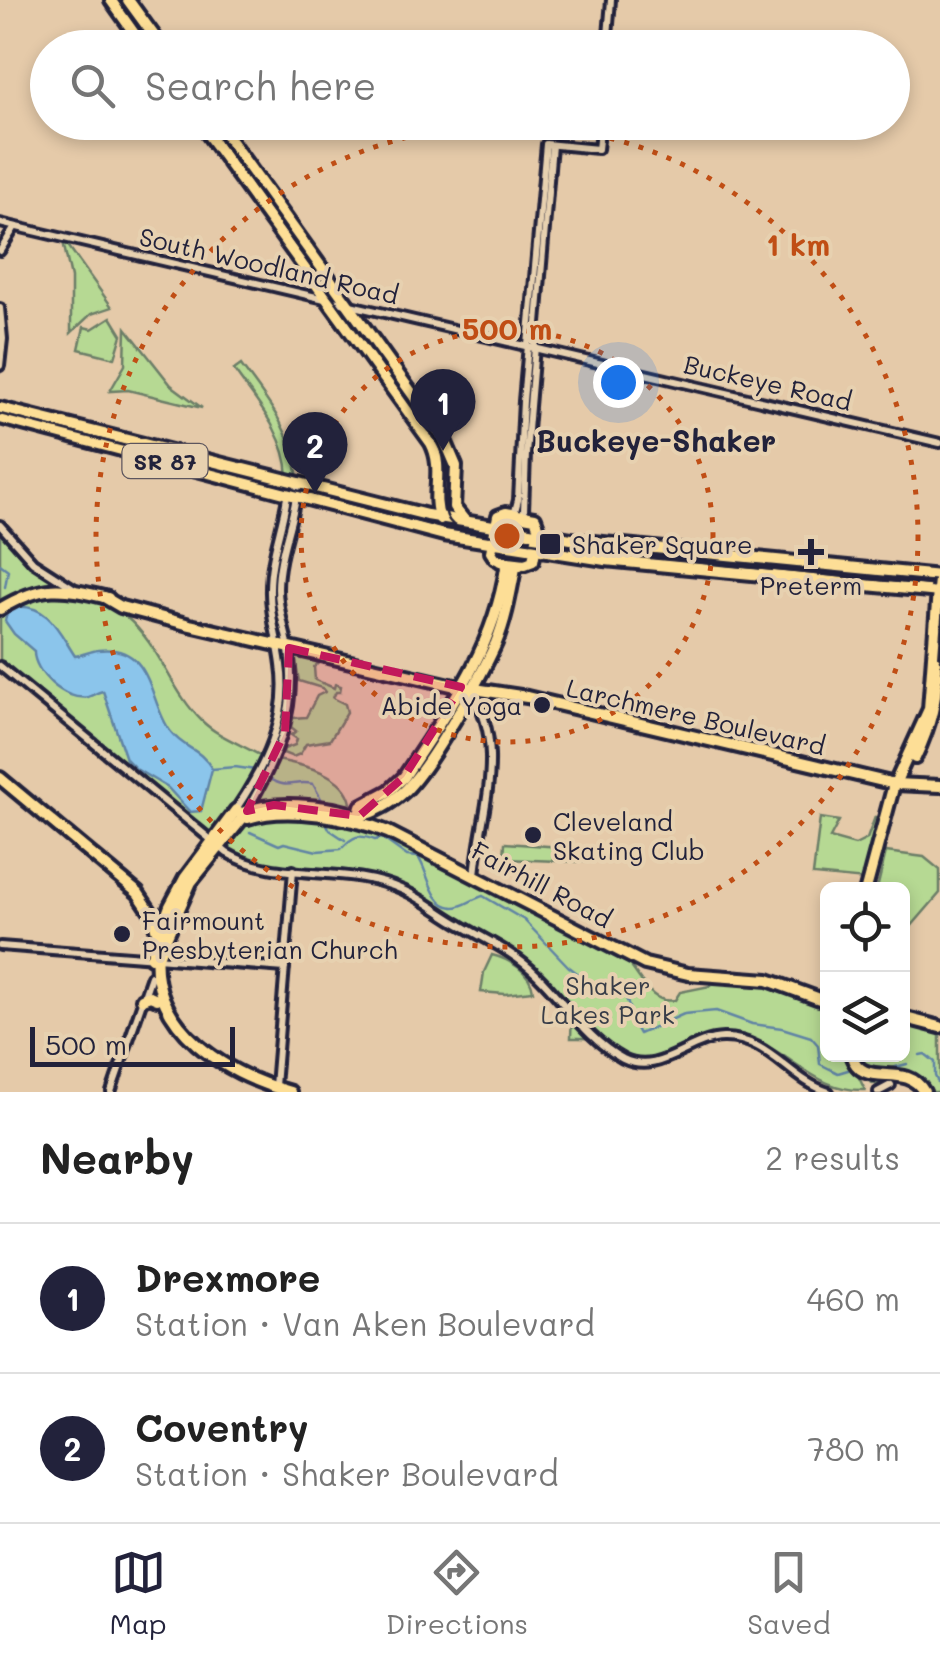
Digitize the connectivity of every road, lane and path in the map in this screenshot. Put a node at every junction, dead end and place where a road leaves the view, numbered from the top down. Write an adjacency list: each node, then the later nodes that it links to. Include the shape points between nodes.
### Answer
1 (111, 0): 4 (main road)
2 (128, 0): 5 (main road)
3 (610, 0): 6 (street)
4 (132, 30)
5 (149, 30)
6 (608, 30)
7 (212, 140): 13 (main road)
8 (230, 140): 14 (main road)
9 (599, 140): 18 (street, via 598,149 549,145)
10 (0, 222): 11 (street, South Woodland Road)
11 (16, 226): 12 (street); 13 (street, South Woodland Road)
12 (0, 251)
13 (327, 299): 14 (street, South Woodland Road); 26 (main road, via 433,446)
14 (348, 304): 16 (street, South Woodland Road); 17 (main road)
15 (0, 308): 19 (street)
16 (366, 308): 17 (main road); 18 (street, South Woodland Road)
17 (358, 318): 27 (main road, via 444,438 456,466 454,509)
18 (532, 347): 22 (street, Buckeye Road); 24 (street, via 518,500); 25 (street)
19 (0, 366)
20 (0, 408): 23 (main road, SR 87)
21 (0, 418): 23 (main road, SR 87)
22 (940, 443)
23 (293, 489): 26 (main road, SR 87); 31 (main road, SR 87); 40 (street, via 279,579)
24 (510, 513): 25 (main road); 29 (main road, via 500,514)
25 (528, 516): 30 (main road, via 538,520)
26 (438, 517): 27 (main road, SR 87); 31 (main road)
27 (466, 521): 29 (main road, SR 87)
28 (0, 525): 38 (street, via 33,562)
29 (495, 526): 30 (main road, SR 87); 32 (main road)
30 (538, 534): 33 (main road); 37 (main road, SR 87)
31 (454, 537): 32 (main road, SR 87)
32 (492, 544): 33 (main road, SR 87); 34 (main road)
33 (536, 551): 35 (main road, via 533,561); 37 (main road, SR 87)
34 (500, 560): 35 (main road); 44 (main road, via 506,568 497,616)
35 (522, 564): 44 (main road, via 515,568 496,643)
36 (940, 568): 37 (main road)
37 (939, 584): 41 (main road)
38 (80, 592): 39 (main road, Larchmere Boulevard, via 43,589); 40 (main road, Larchmere Boulevard)
39 (5, 606)
40 (282, 643): 44 (main road, Larchmere Boulevard); 49 (street, via 274,736); 49 (street, via 291,682 288,719 270,771)
41 (937, 660): 43 (main road); 46 (main road, via 927,715)
42 (0, 666): 51 (street)
43 (940, 678): 46 (main road, via 934,719)
44 (467, 686): 46 (main road, Larchmere Boulevard); 50 (main road, via 404,777); 53 (street, via 492,757)
45 (0, 778): 55 (main road)
46 (899, 784): 48 (main road, Larchmere Boulevard); 54 (main road)
47 (0, 786): 57 (main road, via 135,899 150,929)
48 (940, 786)
49 (242, 813): 50 (main road, Fairhill Road); 51 (main road)
50 (358, 815): 53 (main road, Fairhill Road)
51 (215, 844): 52 (street, via 247,863); 55 (main road); 57 (main road)
52 (293, 870): 58 (street); 71 (street, via 360,876 406,891 511,953 588,1032 629,1062 655,1064 703,1042 735,1039 760,1046)
53 (476, 874): 60 (main road, Fairhill Road, via 657,966 758,976)
54 (869, 882)
55 (160, 917): 57 (main road)
56 (0, 946): 57 (street)
57 (154, 958): 58 (street); 59 (main road)
58 (285, 968): 68 (street)
59 (152, 980): 61 (street); 62 (main road); 63 (main road)
60 (820, 996)
61 (142, 999): 62 (main road); 69 (street)
62 (157, 999): 63 (main road)
63 (166, 1013): 68 (main road, via 211,1055)
64 (910, 1020): 65 (main road)
65 (940, 1027)
66 (853, 1062): 67 (main road)
67 (868, 1087): 72 (main road, via 911,1080)
68 (273, 1090): 70 (main road)
69 (111, 1092)
70 (290, 1092)
71 (829, 1092)
72 (924, 1092)

